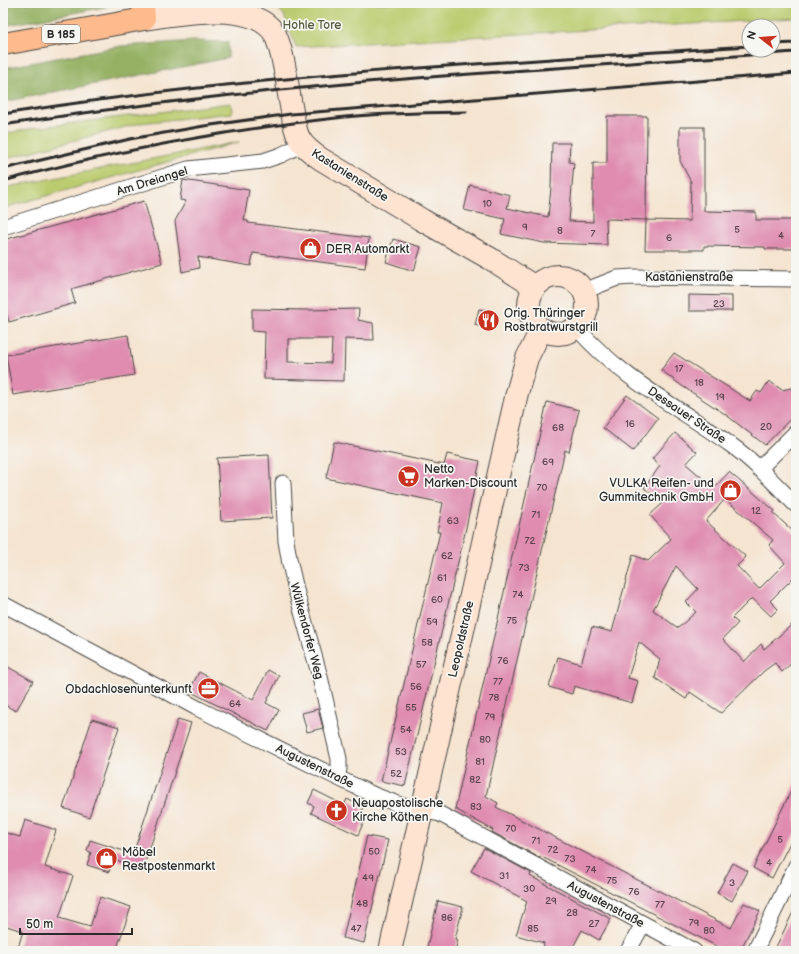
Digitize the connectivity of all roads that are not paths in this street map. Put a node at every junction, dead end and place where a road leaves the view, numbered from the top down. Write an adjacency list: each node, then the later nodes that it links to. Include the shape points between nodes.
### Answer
1 (143, 11): 2 (main road, B 185); 3 (main road, Kastanienstraße, via 229,9 248,12 265,21 278,42 295,130)
2 (3, 44)
3 (303, 144): 4 (street, Am Dreiangel, via 263,161 188,169); 6 (main road, Kastanienstraße, via 314,154)
4 (3, 227)
5 (796, 279): 7 (street, Kastanienstraße, via 634,277 617,278)
6 (534, 287): 7 (main road, via 550,276 563,276 575,281); 9 (main road, via 529,299 529,313)
7 (584, 291): 8 (main road, via 587,302 586,314)
8 (576, 328): 9 (main road, via 559,335); 11 (street, Dessauer Straße, via 608,359 634,379 732,446)
9 (541, 330): 16 (main road, Leopoldstraße, via 527,358 517,393)
10 (796, 432): 11 (street)
11 (759, 468): 13 (street, Dessauer Straße)
12 (283, 483): 15 (street, Wülkendorfer Weg, via 286,541 290,564 339,759)
13 (796, 505)
14 (3, 604): 15 (street, Augustenstraße, via 199,709)
15 (336, 777): 16 (street, Augustenstraße, via 374,795)
16 (422, 810): 18 (street, Augustenstraße, via 440,814); 19 (main road, Leopoldstraße)
17 (796, 866): 22 (street)
18 (643, 924): 20 (street); 21 (street, Augustenstraße)
19 (390, 951)
20 (628, 951)
21 (694, 951)
22 (755, 951)

